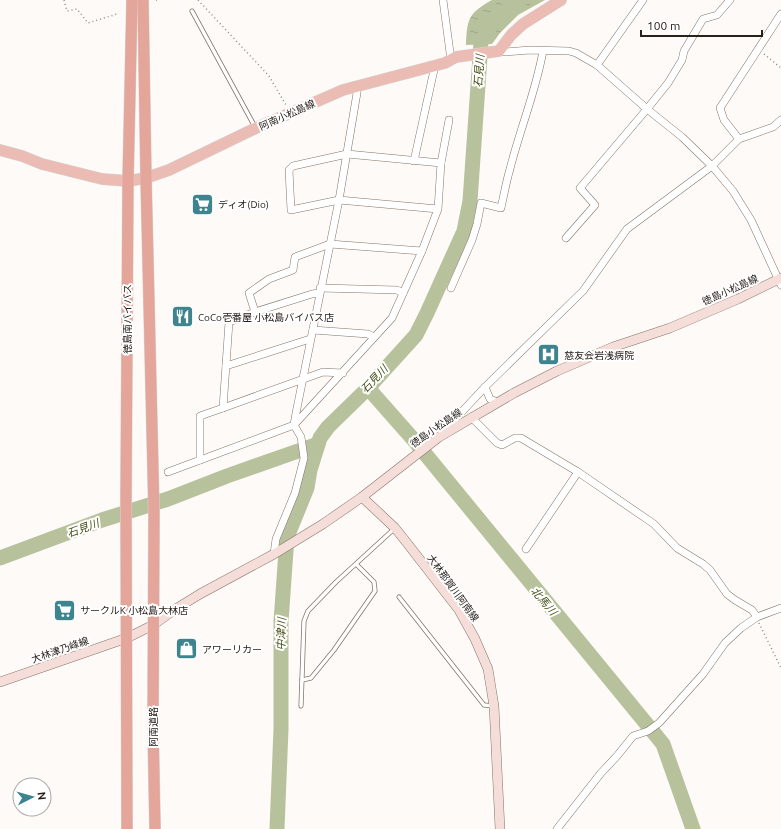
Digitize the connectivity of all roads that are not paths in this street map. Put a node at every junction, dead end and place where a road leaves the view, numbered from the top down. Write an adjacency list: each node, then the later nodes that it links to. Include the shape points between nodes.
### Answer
1 (132, 0): 26 (highway, 徳島南バイパス)
2 (143, 0): 25 (highway)
3 (443, 0): 11 (street)
4 (561, 0): 10 (main road, via 522,24)
5 (643, 0): 12 (street)
6 (730, 0): 15 (street, via 717,15 703,19 668,83)
7 (192, 11): 18 (lane)
8 (781, 14): 19 (street, via 720,108 724,120)
9 (543, 50): 10 (street); 12 (street, via 569,51); 33 (street, via 501,208 481,203 478,224)
10 (497, 52): 11 (main road, 阿南小松島線, via 456,57)
11 (451, 60): 13 (main road, 阿南小松島線)
12 (597, 65): 15 (street)
13 (433, 66): 14 (main road, 阿南小松島線); 22 (street)
14 (356, 86): 18 (main road, 阿南小松島線); 21 (street)
15 (647, 109): 24 (street, via 682,137); 29 (street, via 580,188 595,205)
16 (449, 120): 23 (street)
17 (781, 120): 19 (street, via 773,127)
18 (256, 128): 25 (main road, 阿南小松島線, via 169,170)
19 (739, 139): 24 (street)
20 (0, 150): 26 (main road, 阿南小松島線, via 102,179)
21 (347, 154): 22 (street); 27 (street); 27 (street, via 293,166 289,170 292,210)
22 (414, 161): 23 (street)
23 (441, 163): 28 (street)
24 (712, 166): 32 (street, via 733,191 751,220); 43 (street, via 627,229 583,291)
25 (146, 178): 26 (main road, 阿南小松島線); 60 (highway, via 154,496)
26 (128, 181): 61 (highway, 徳島南バイパス)
27 (339, 200): 28 (street); 30 (street)
28 (438, 209): 31 (street)
29 (566, 238)
30 (330, 244): 31 (street); 34 (street); 36 (street, via 295,257 293,270 269,280 249,293)
31 (422, 251): 35 (street)
32 (780, 281): 44 (main road, 徳島小松島線, via 670,328 613,347)
33 (451, 288)
34 (320, 291): 35 (street, via 397,290); 36 (street); 37 (street)
35 (404, 293): 38 (street, via 392,318)
36 (255, 312): 40 (street, via 229,322)
37 (313, 330): 38 (street, via 368,334); 39 (street)
38 (374, 337): 41 (street)
39 (310, 339): 40 (street); 42 (street)
40 (226, 366): 45 (street)
41 (343, 372): 42 (street, via 323,372); 47 (street)
42 (302, 380): 45 (street); 47 (street)
43 (485, 387): 44 (street, via 490,399); 48 (street)
44 (497, 402): 46 (main road, 徳島小松島線)
45 (224, 408): 49 (street, via 200,416)
46 (472, 417): 48 (main road, 徳島小松島線); 51 (street, via 497,443 502,445 515,438 521,438)
47 (294, 425): 49 (street); 55 (street, via 301,437 304,458 295,493 276,539)
48 (439, 437): 52 (main road, 徳島小松島線)
49 (200, 460): 50 (street)
50 (168, 472)
51 (578, 472): 54 (street); 59 (street, via 654,524 677,548 710,570 728,594 752,610)
52 (362, 497): 53 (main road, 大林那賀川阿南線); 55 (main road, 徳島小松島線)
53 (395, 528): 56 (lane); 65 (main road, 大林那賀川阿南線, via 458,610 476,639 488,669)
54 (526, 549)
55 (274, 554): 60 (main road, 徳島小松島線, via 200,594)
56 (356, 564): 62 (lane, via 308,611 304,621); 62 (lane, via 374,582 375,591 334,650 311,678)
57 (399, 597): 65 (lane, via 484,705)
58 (781, 608): 59 (street)
59 (757, 617): 69 (street, via 725,643 659,723 633,736)
60 (153, 625): 61 (main road, 徳島小松島線); 67 (highway, 阿南道路)
61 (127, 638): 63 (main road, 大林津乃峰線); 66 (highway)
62 (302, 680): 64 (lane)
63 (0, 682)
64 (301, 706)
65 (494, 706): 68 (main road, 大林那賀川阿南線)
66 (127, 829)
67 (154, 829)
68 (500, 829)
69 (557, 829)

